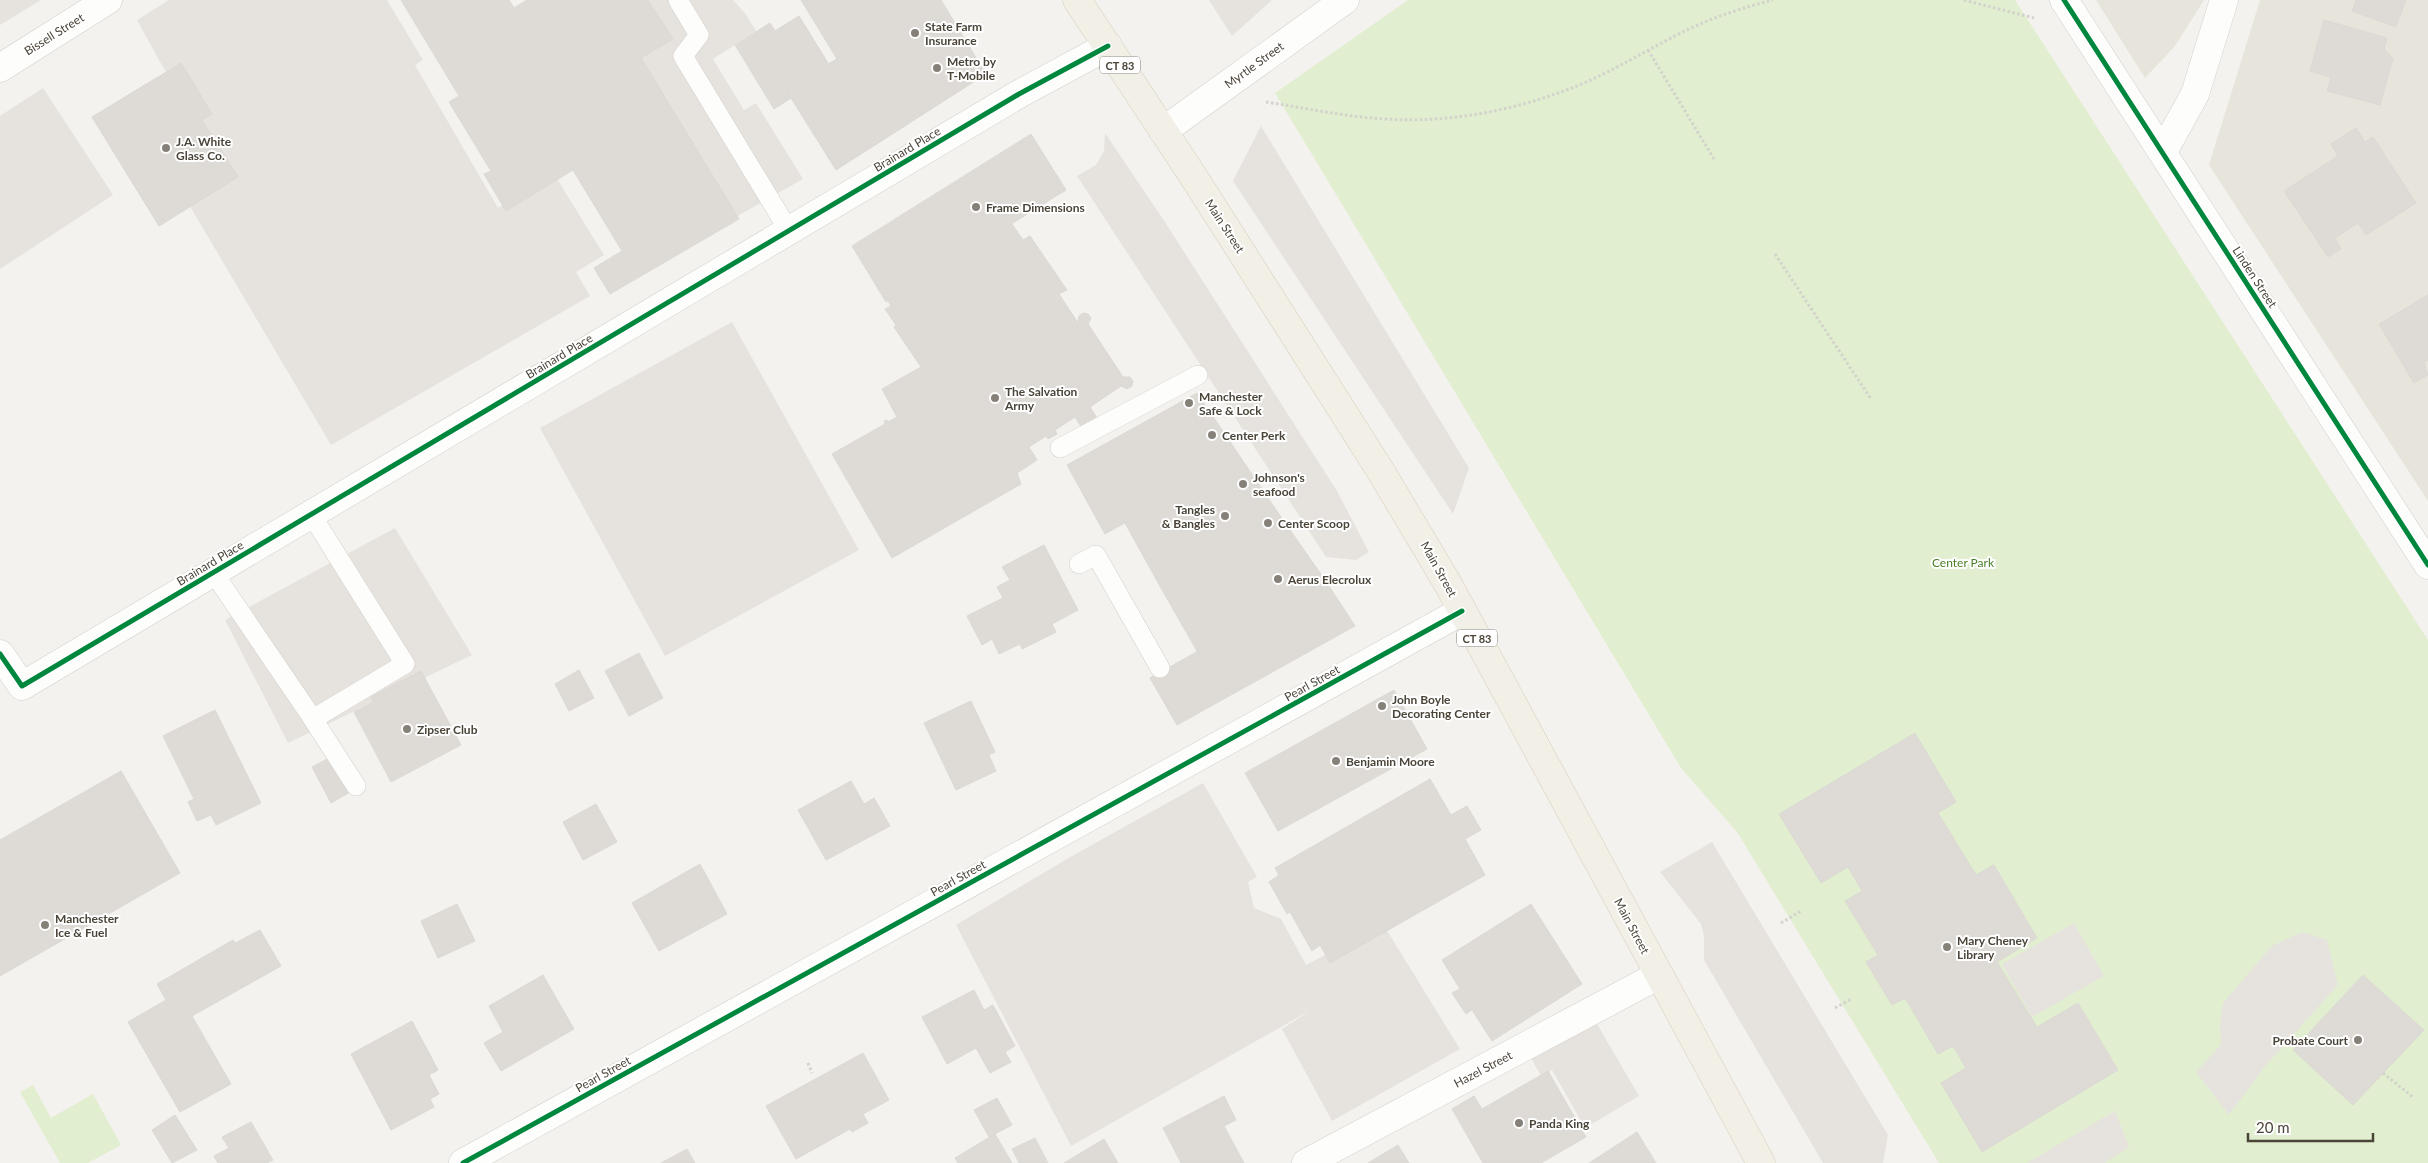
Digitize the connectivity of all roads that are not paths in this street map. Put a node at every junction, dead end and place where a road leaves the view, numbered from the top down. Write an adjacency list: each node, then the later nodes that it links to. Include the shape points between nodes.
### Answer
1 (108, 0): 8 (street, Bissell Street)
2 (678, 0): 11 (lane, via 699,34 683,56)
3 (1077, 0): 7 (main road, Main Street / CT 83)
4 (1345, 0): 9 (street, Myrtle Street)
5 (2064, 0): 10 (street, Linden Street)
6 (2224, 0): 10 (street, via 2195,94)
7 (1108, 46): 9 (main road, Main Street / CT 83); 11 (street, Brainard Place, via 1019,94)
8 (0, 68)
9 (1163, 131): 18 (main road, Main Street / CT 83, via 1386,478)
10 (2163, 152): 16 (street, Linden Street)
11 (789, 231): 14 (street, Brainard Place)
12 (1198, 375): 13 (lane)
13 (1060, 448)
14 (311, 514): 17 (street, Brainard Place); 21 (lane, via 405,664)
15 (1079, 564): 20 (lane, via 1096,555)
16 (2428, 565)
17 (213, 572): 19 (street, Brainard Place, via 22,686); 21 (lane)
18 (1462, 611): 23 (main road, Main Street / CT 83); 24 (street, Pearl Street)
19 (0, 654)
20 (1160, 668)
21 (313, 719): 22 (lane)
22 (356, 786)
23 (1659, 975): 25 (street, Hazel Street); 26 (main road, Main Street / CT 83)
24 (463, 1163)
25 (1306, 1163)
26 (1760, 1163)

